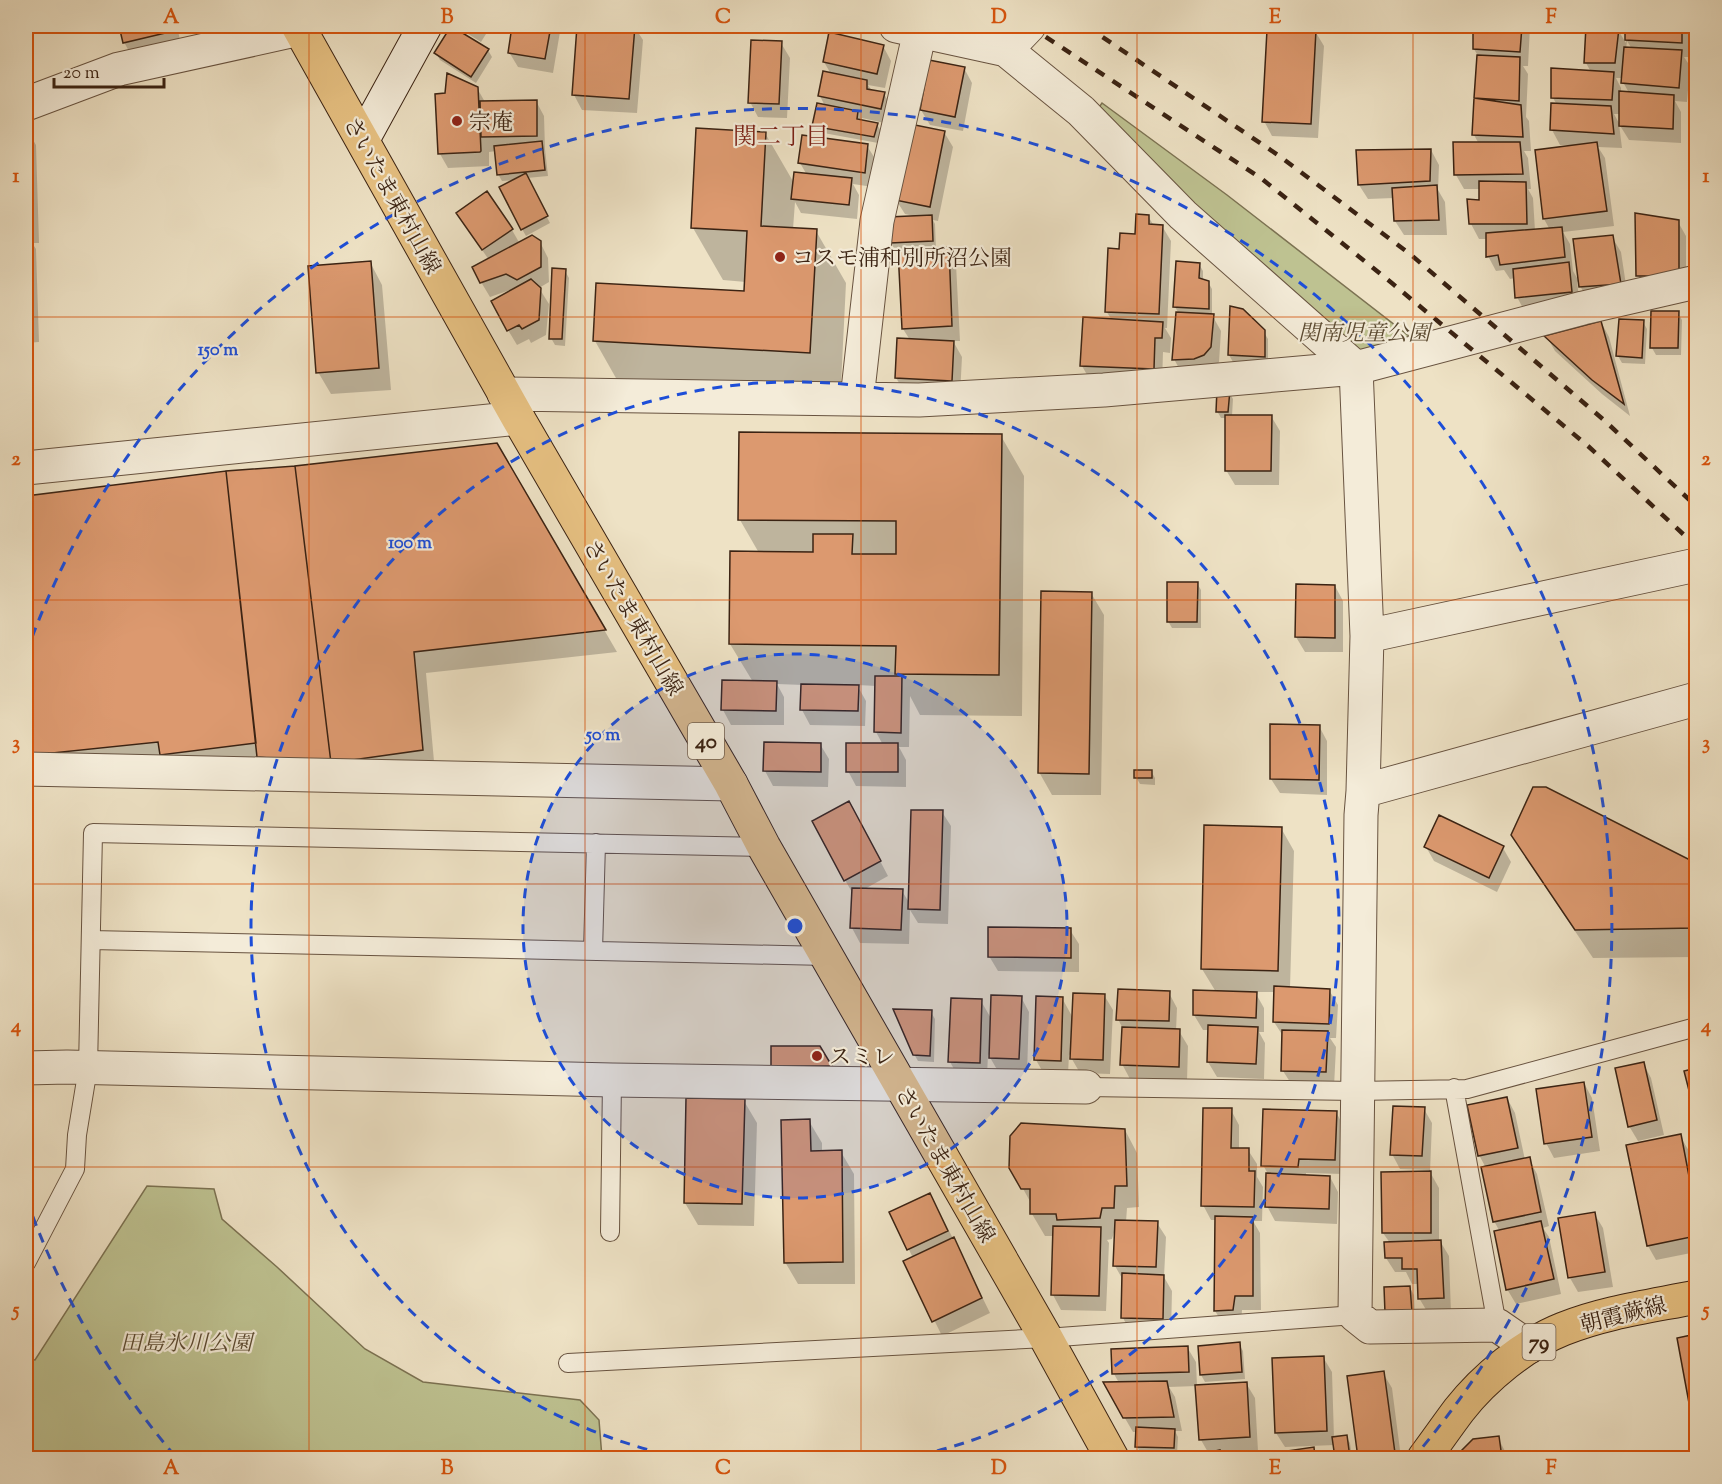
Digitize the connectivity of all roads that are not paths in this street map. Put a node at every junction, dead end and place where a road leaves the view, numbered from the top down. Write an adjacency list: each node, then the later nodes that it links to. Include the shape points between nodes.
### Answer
1 (424, 26): 7 (street)
2 (1029, 26): 5 (street)
3 (299, 27): 6 (street, via 119,69); 7 (main road, さいたま東村山線 / 40)
4 (908, 28): 5 (street); 10 (street, via 877,221)
5 (1006, 50): 9 (street, via 1082,111 1183,215)
6 (26, 104)
7 (363, 140): 11 (main road, さいたま東村山線 / 40)
8 (1696, 282): 9 (street)
9 (1356, 368): 10 (street, via 1104,390 920,400); 14 (street)
10 (857, 399): 11 (street)
11 (511, 406): 12 (street); 17 (main road, さいたま東村山線 / 40)
12 (26, 468)
13 (1696, 565): 14 (street)
14 (1366, 636): 18 (street)
15 (1696, 699): 18 (street)
16 (26, 769): 17 (street)
17 (731, 784): 20 (main road, さいたま東村山線 / 40)
18 (1363, 791): 31 (street)
19 (596, 843): 20 (lane); 21 (lane, via 93,833); 22 (lane)
20 (764, 847): 23 (main road, さいたま東村山線 / 40)
21 (91, 940): 22 (lane); 26 (lane)
22 (593, 951): 23 (lane)
23 (826, 956): 28 (main road, さいたま東村山線 / 40)
24 (1696, 1027): 30 (lane, via 1467,1089)
25 (26, 1068): 26 (street)
26 (88, 1068): 27 (street); 33 (lane, via 75,1169)
27 (612, 1080): 28 (street); 32 (lane)
28 (900, 1085): 29 (street); 37 (main road, さいたま東村山線 / 40)
29 (1086, 1088): 31 (lane)
30 (1454, 1088): 31 (lane); 36 (lane)
31 (1357, 1091): 35 (street)
32 (610, 1232)
33 (26, 1263)
34 (1696, 1297): 38 (main road, 朝霞蕨線 / 79, via 1617,1312 1562,1329)
35 (1354, 1315): 36 (street, via 1370,1327); 37 (lane)
36 (1497, 1325): 38 (street)
37 (1046, 1338): 39 (lane); 40 (main road, さいたま東村山線 / 40)
38 (1529, 1347): 41 (main road, 朝霞蕨線 / 79, via 1475,1392)
39 (568, 1363)
40 (1112, 1458)
41 (1424, 1458)

